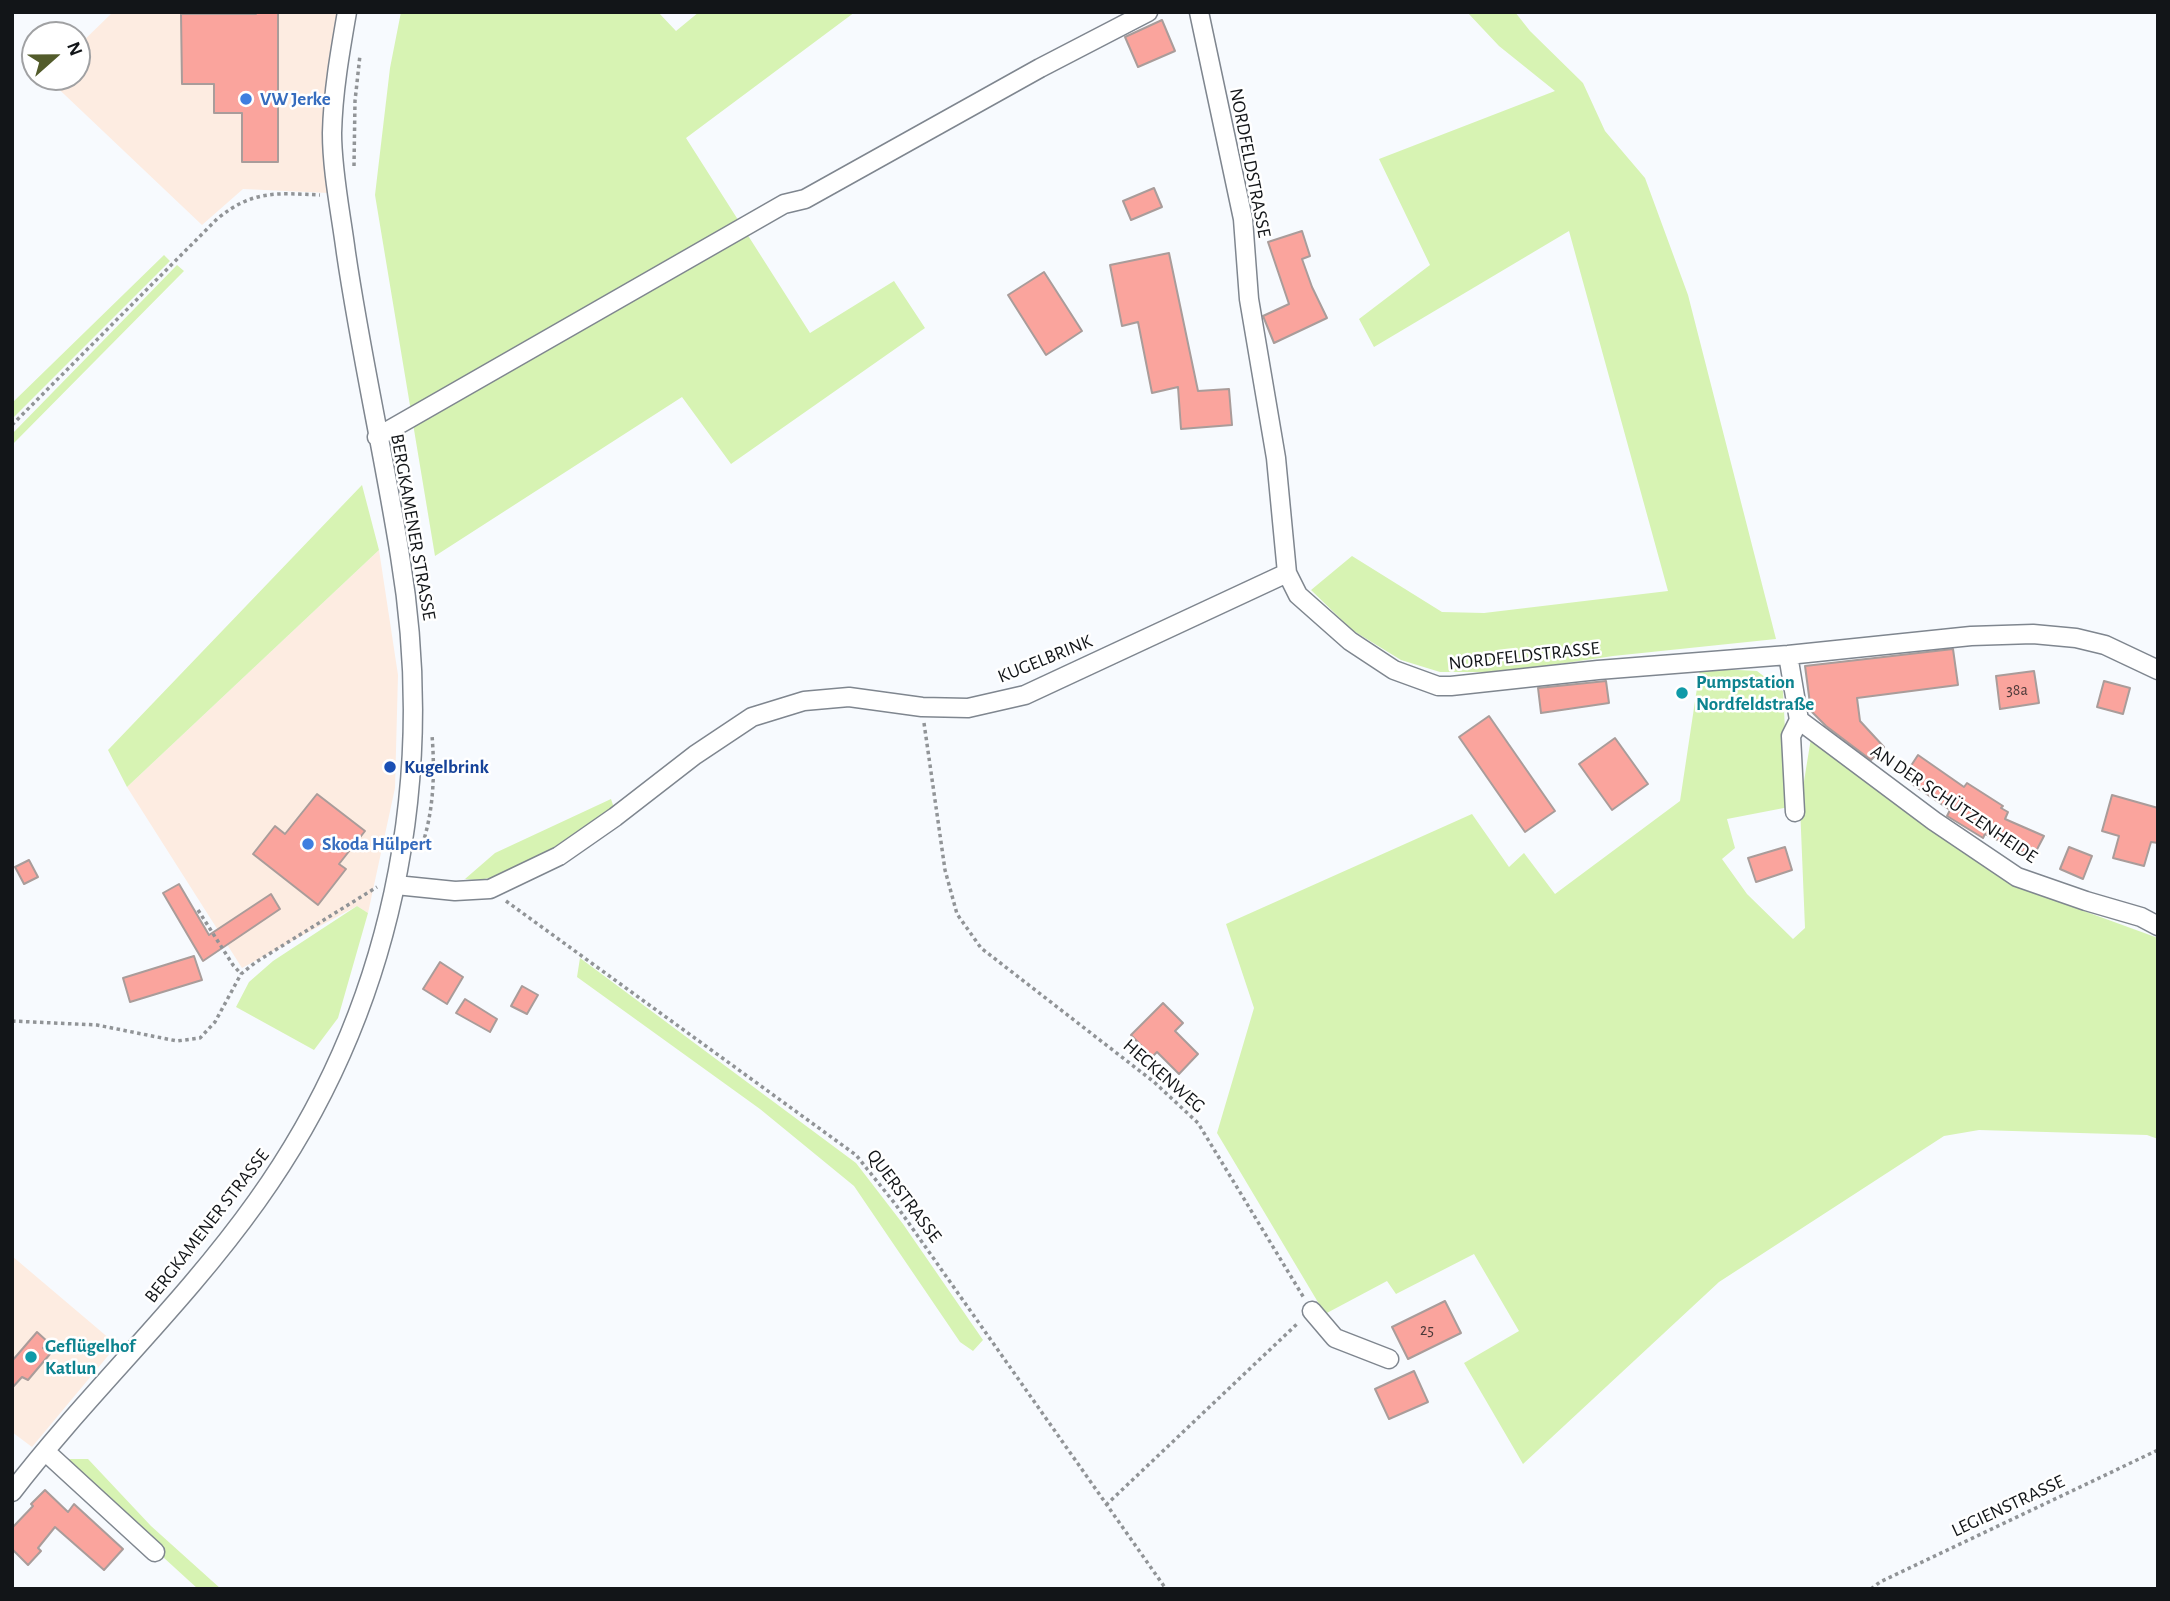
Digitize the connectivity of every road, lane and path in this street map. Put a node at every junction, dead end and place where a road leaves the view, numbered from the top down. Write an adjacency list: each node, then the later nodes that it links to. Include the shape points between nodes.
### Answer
1 (347, 12): 6 (street, BERGKAMENER STRASSE, via 332,134)
2 (1148, 12): 8 (street, via 805,199 784,204)
3 (1199, 12): 9 (street, NORDFELDSTRASSE, via 1243,219)
4 (361, 44): 5 (path)
5 (354, 169)
6 (339, 205): 7 (path, via 321,195 278,193 233,205); 8 (street, BERGKAMENER STRASSE)
7 (12, 425)
8 (377, 437): 16 (street, BERGKAMENER STRASSE, via 400,555 413,675 412,775)
9 (1287, 573): 10 (street, NORDFELDSTRASSE, via 1298,595 1349,641 1394,670 1438,686); 12 (street, KUGELBRINK, via 1025,695 968,708)
10 (1788, 655): 11 (street, NORDFELDSTRASSE, via 2033,634 2105,645); 13 (street)
11 (2158, 670)
12 (922, 707): 17 (street, KUGELBRINK, via 849,697 804,701 752,717 559,856); 22 (path, HECKENWEG, via 945,870 957,914 981,948 1154,1082 1198,1123)
13 (1799, 720): 15 (street, via 1791,736); 19 (street, AN DER SCHÜTZENHEIDE, via 2017,877)
14 (430, 723): 16 (path, via 435,773 425,838)
15 (1795, 812)
16 (401, 885): 17 (street, KUGELBRINK, via 454,891); 20 (path, via 380,884); 25 (street, BERGKAMENER STRASSE, via 355,1022 329,1082 285,1160 195,1280)
17 (490, 889): 27 (path, QUERSTRASSE, via 856,1155)
18 (198, 910): 20 (path)
19 (2158, 926)
20 (241, 974): 21 (path, via 215,1022 200,1038 177,1041 97,1025)
21 (12, 1021)
22 (1311, 1311): 23 (street, via 1335,1338); 27 (path)
23 (1390, 1359)
24 (2158, 1450): 30 (path, LEGIENSTRASSE)
25 (46, 1452): 26 (street, BERGKAMENER STRASSE); 28 (street)
26 (12, 1492)
27 (1106, 1505): 29 (path, QUERSTRASSE)
28 (155, 1552)
29 (1166, 1589)
30 (1871, 1589)

